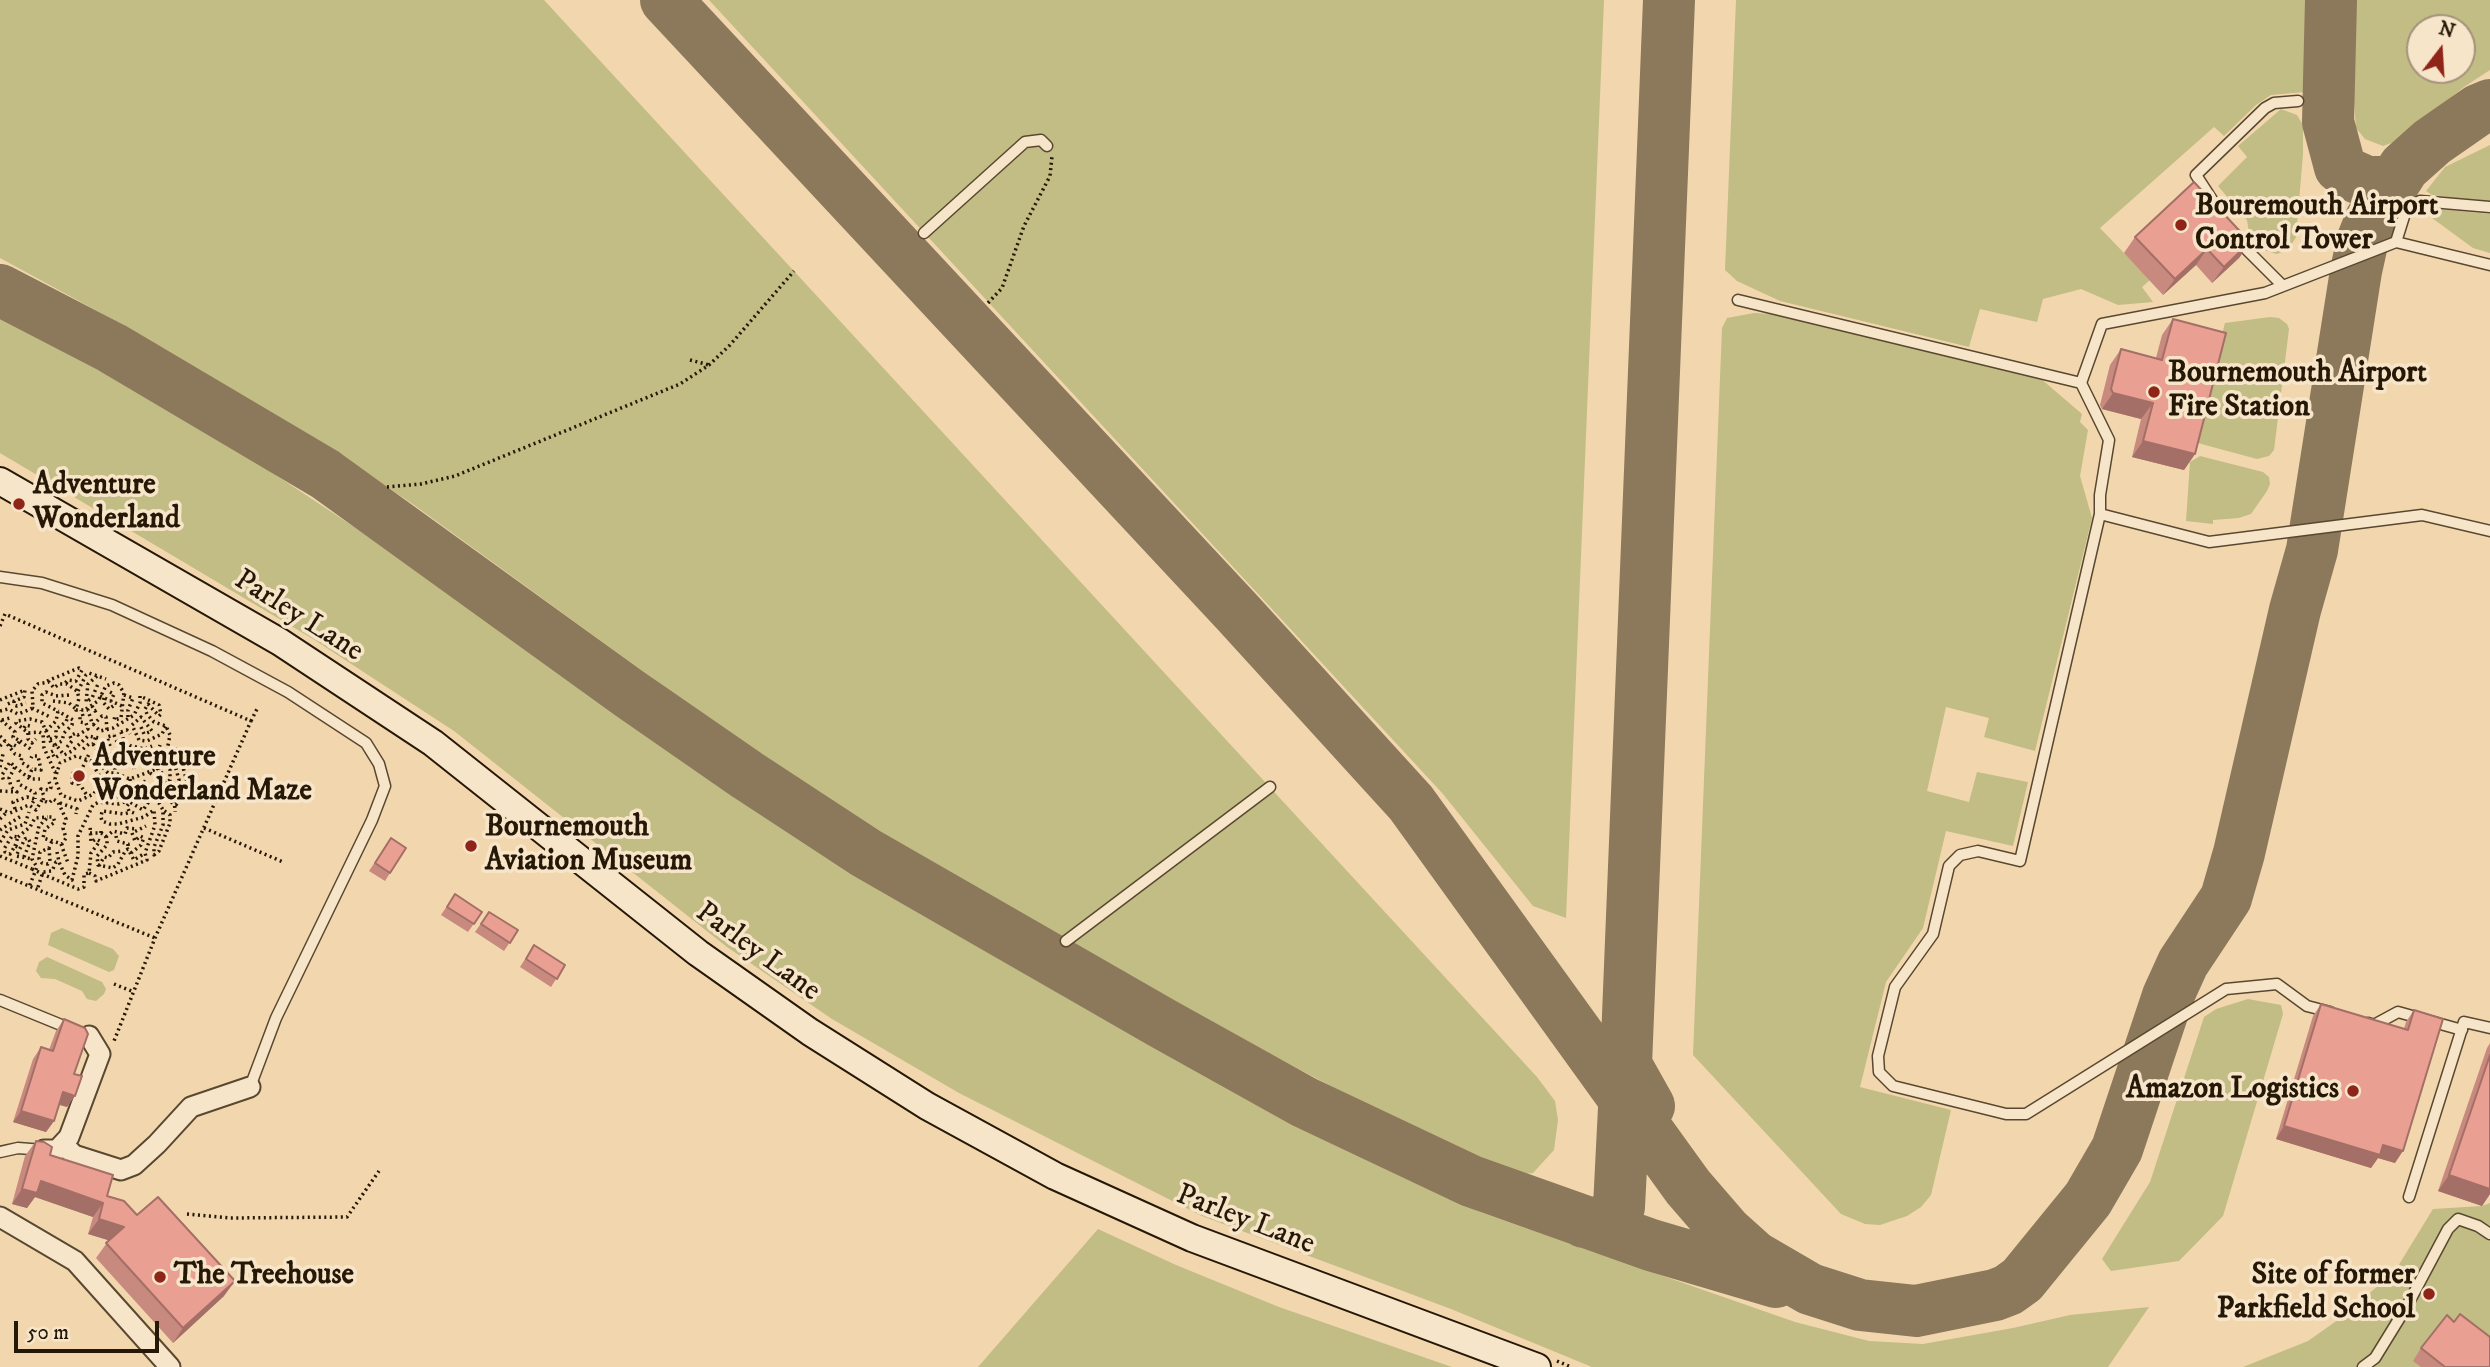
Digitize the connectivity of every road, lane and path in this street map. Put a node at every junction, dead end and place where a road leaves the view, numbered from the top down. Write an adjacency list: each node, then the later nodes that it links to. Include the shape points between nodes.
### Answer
1 (2298, 102): 4 (lane, via 2265,108 2196,175)
2 (1047, 146): 6 (lane, via 1041,140 1025,142); 12 (path, via 1052,157 1050,176 1024,226 1002,288)
3 (2490, 208): 7 (lane, via 2420,201 2406,210)
4 (2225, 220)
5 (2232, 232): 10 (lane)
6 (924, 233)
7 (2396, 243): 8 (lane); 10 (lane)
8 (2490, 265)
9 (794, 271): 14 (path)
10 (2283, 286): 15 (lane, via 2102,324)
11 (1738, 300): 15 (lane)
12 (988, 303)
13 (690, 360): 14 (path)
14 (709, 365): 17 (path, via 680,384 455,476)
15 (2081, 383): 18 (lane, via 2109,440)
16 (0, 481): 198 (main road, Parley Lane, via 280,642 433,743 698,953 927,1106 1055,1176 1192,1238)
17 (387, 487)
18 (2100, 514): 19 (lane, via 2209,542 2422,515); 183 (lane, via 2020,861 1978,851 1960,855 1949,866 1933,934 1895,987 1878,1056 1879,1072 1893,1086 2006,1114 2026,1114 2226,989 2277,984 2307,1006)
19 (2490, 531)
20 (0, 577): 189 (lane, via 42,583 113,605 212,651 288,692 366,743 379,764 385,786 372,820 276,1018)
21 (0, 626): 53 (path, via 5,614)
22 (97, 676): 23 (path); 26 (path, via 88,684 86,702); 27 (path, via 86,675)
23 (106, 679)
24 (45, 682): 25 (path, via 57,688); 25 (path, via 82,670 76,681); 42 (path, via 34,688)
25 (64, 684): 27 (path)
26 (98, 684)
27 (78, 693): 43 (path)
28 (114, 694): 35 (path)
29 (69, 695): 46 (path, via 42,695 47,707)
30 (124, 695): 31 (path, via 114,684 106,686); 40 (path); 51 (path, via 133,698)
31 (102, 697): 35 (path); 37 (path, via 109,709); 39 (path)
32 (0, 700): 33 (path, via 25,691 24,697)
33 (14, 701): 36 (path, via 17,706); 38 (path)
34 (53, 701): 43 (path)
35 (111, 701): 37 (path)
36 (26, 703)
37 (117, 703): 40 (path)
38 (5, 705)
39 (92, 706): 43 (path); 44 (path)
40 (122, 706): 48 (path, via 121,718 114,720)
41 (258, 707): 53 (path)
42 (32, 708): 45 (path, via 18,714); 49 (path)
43 (81, 709): 54 (path); 82 (path, via 80,722 88,729 71,736)
44 (98, 709)
45 (0, 711)
46 (58, 711): 47 (path); 60 (path, via 56,721)
47 (68, 716): 70 (path); 83 (path, via 72,725)
48 (115, 716)
49 (50, 717)
50 (10, 718): 52 (path)
51 (128, 719): 57 (path, via 137,710 140,696 159,705 161,714 157,716 148,705 145,709 154,722); 61 (path)
52 (1, 720): 73 (path)
53 (251, 722): 147 (path)
54 (93, 725): 61 (path); 61 (path, via 106,717)
55 (30, 726): 59 (path)
56 (37, 726): 60 (path)
57 (166, 726): 64 (path, via 162,734 147,741); 66 (path)
58 (141, 727): 64 (path, via 144,734 152,732 141,717 132,725)
59 (24, 728): 60 (path, via 17,721 39,720); 63 (path)
60 (45, 729): 70 (path)
61 (107, 730)
62 (121, 732): 64 (path); 65 (path); 84 (path, via 131,746)
63 (28, 733): 69 (path, via 32,743); 103 (path, via 43,734 47,755)
64 (133, 733): 71 (path)
65 (114, 735): 79 (path, via 107,737); 87 (path)
66 (170, 735): 74 (path); 94 (path)
67 (0, 736): 72 (path)
68 (96, 736): 75 (path); 83 (path, via 89,736 72,751 61,754); 88 (path, via 103,742)
69 (36, 739)
70 (50, 739): 83 (path)
71 (132, 739)
72 (5, 741): 77 (path); 81 (path)
73 (20, 741): 81 (path); 92 (path)
74 (174, 743)
75 (93, 744): 86 (path); 93 (path)
76 (160, 745): 91 (path, via 158,751)
77 (0, 746)
78 (38, 746): 92 (path)
79 (110, 746)
80 (152, 746): 84 (path)
81 (10, 747): 101 (path)
82 (67, 747)
83 (53, 748)
84 (146, 748): 91 (path)
85 (178, 749): 94 (path)
86 (83, 750)
87 (124, 751): 88 (path); 106 (path, via 130,754 122,768 117,760 110,762)
88 (104, 753): 106 (path, via 104,769)
89 (3, 754): 98 (path)
90 (89, 754): 95 (path)
91 (147, 754): 97 (path); 102 (path, via 133,764)
92 (32, 755): 101 (path, via 38,756 41,770)
93 (96, 755)
94 (166, 755): 96 (path)
95 (86, 759): 103 (path, via 65,760); 105 (path); 114 (path, via 98,772)
96 (165, 763): 100 (path); 104 (path, via 172,776 166,783)
97 (148, 765)
98 (0, 767)
99 (15, 767): 108 (path); 113 (path, via 10,762 2,775); 118 (path, via 9,778 17,792)
100 (157, 768): 104 (path); 107 (path)
101 (32, 769): 108 (path)
102 (134, 769)
103 (57, 772): 123 (path, via 61,794 78,801)
104 (149, 772): 111 (path)
105 (80, 773): 115 (path); 115 (path, via 71,778 72,783)
106 (115, 773): 111 (path)
107 (164, 775)
108 (29, 777): 109 (path)
109 (40, 779)
110 (48, 779): 126 (path, via 51,787 41,789)
111 (130, 779): 124 (path)
112 (18, 780): 125 (path, via 35,793)
113 (4, 782)
114 (99, 782): 123 (path); 130 (path, via 115,782 125,789 124,802)
115 (79, 783): 123 (path)
116 (139, 784): 127 (path, via 147,782)
117 (1270, 787): 179 (lane)
118 (0, 790)
119 (139, 791): 124 (path)
120 (168, 792): 121 (path); 121 (path, via 179,780 173,758 180,756 187,782); 127 (path)
121 (174, 795): 131 (path)
122 (108, 796): 122 (path, via 116,798 118,796 114,788 105,789 102,794); 130 (path)
123 (88, 797)
124 (135, 797): 127 (path)
125 (35, 799): 132 (path); 134 (path, via 13,802)
126 (43, 800): 129 (path); 136 (path)
127 (150, 800): 137 (path); 161 (path, via 143,810 130,802 127,806 133,813 102,811 101,817 118,824 154,810 155,825)
128 (180, 800): 131 (path)
129 (58, 802): 141 (path, via 77,809); 156 (path, via 66,819 66,838)
130 (105, 803): 167 (path, via 93,805 82,826 72,880)
131 (173, 803): 138 (path)
132 (31, 806): 135 (path); 136 (path)
133 (0, 809): 139 (path)
134 (15, 809): 135 (path); 139 (path)
135 (23, 809): 140 (path)
136 (36, 810): 140 (path)
137 (163, 810): 137 (path, via 163,825 154,855 170,823 170,815)
138 (175, 811)
139 (7, 812): 144 (path)
140 (29, 812): 155 (path, via 25,824 8,830)
141 (76, 814)
142 (21, 816): 148 (path)
143 (48, 817): 152 (path, via 35,818); 154 (path, via 55,822 43,838); 165 (path, via 38,826)
144 (0, 819)
145 (90, 825): 150 (path)
146 (146, 826): 149 (path)
147 (204, 828): 168 (path); 178 (path)
148 (0, 830)
149 (138, 830): 151 (path); 159 (path, via 132,833 133,839 143,836 141,845)
150 (90, 832): 153 (path, via 101,831); 173 (path, via 91,842 100,841 91,853)
151 (118, 832): 153 (path); 159 (path, via 117,841 128,844)
152 (18, 836): 157 (path); 157 (path, via 12,836 4,849 10,853)
153 (106, 837): 170 (path, via 107,845 97,856)
154 (52, 841): 156 (path); 158 (path)
155 (0, 842)
156 (61, 844): 169 (path)
157 (18, 847): 163 (path, via 16,856); 163 (path, via 28,838)
158 (48, 848): 158 (path, via 40,852 42,863 50,860)
159 (128, 851): 161 (path, via 134,860); 164 (path); 170 (path, via 113,852)
160 (57, 852): 167 (path)
161 (145, 853): 173 (path, via 147,860 119,873 96,881)
162 (0, 856): 173 (path, bridge, via 78,889 84,887 84,874)
163 (24, 857): 165 (path)
164 (122, 857): 166 (path); 170 (path, via 113,868)
165 (32, 859): 176 (path, via 37,867)
166 (128, 860)
167 (60, 862): 171 (path)
168 (283, 862)
169 (68, 863)
170 (100, 866): 174 (path)
171 (55, 867): 172 (path); 177 (path, via 43,872)
172 (56, 873)
173 (89, 873)
174 (98, 873)
175 (0, 874): 176 (path)
176 (29, 887): 177 (path)
177 (37, 890): 178 (path)
178 (155, 939): 181 (path)
179 (1066, 942)
180 (114, 984): 181 (path)
181 (134, 992): 188 (path)
182 (0, 1000): 187 (lane)
183 (2347, 1017)
184 (2361, 1021): 186 (lane, via 2374,1025 2398,1012)
185 (2490, 1028): 186 (lane, via 2464,1022)
186 (2462, 1030): 194 (lane)
187 (89, 1036): 188 (street)
188 (106, 1050): 190 (street)
189 (250, 1087): 190 (street, via 191,1107 142,1158 121,1170 74,1155)
190 (64, 1145): 191 (street)
191 (44, 1150): 192 (lane)
192 (0, 1152)
193 (379, 1171): 195 (path, via 347,1217)
194 (2409, 1197)
195 (187, 1214)
196 (0, 1217): 199 (street, via 75,1261)
197 (2490, 1234): 201 (lane, via 2458,1219 2448,1229 2375,1358)
198 (1544, 1362): 200 (path)
199 (170, 1367)
200 (1571, 1367)
201 (2363, 1367)

